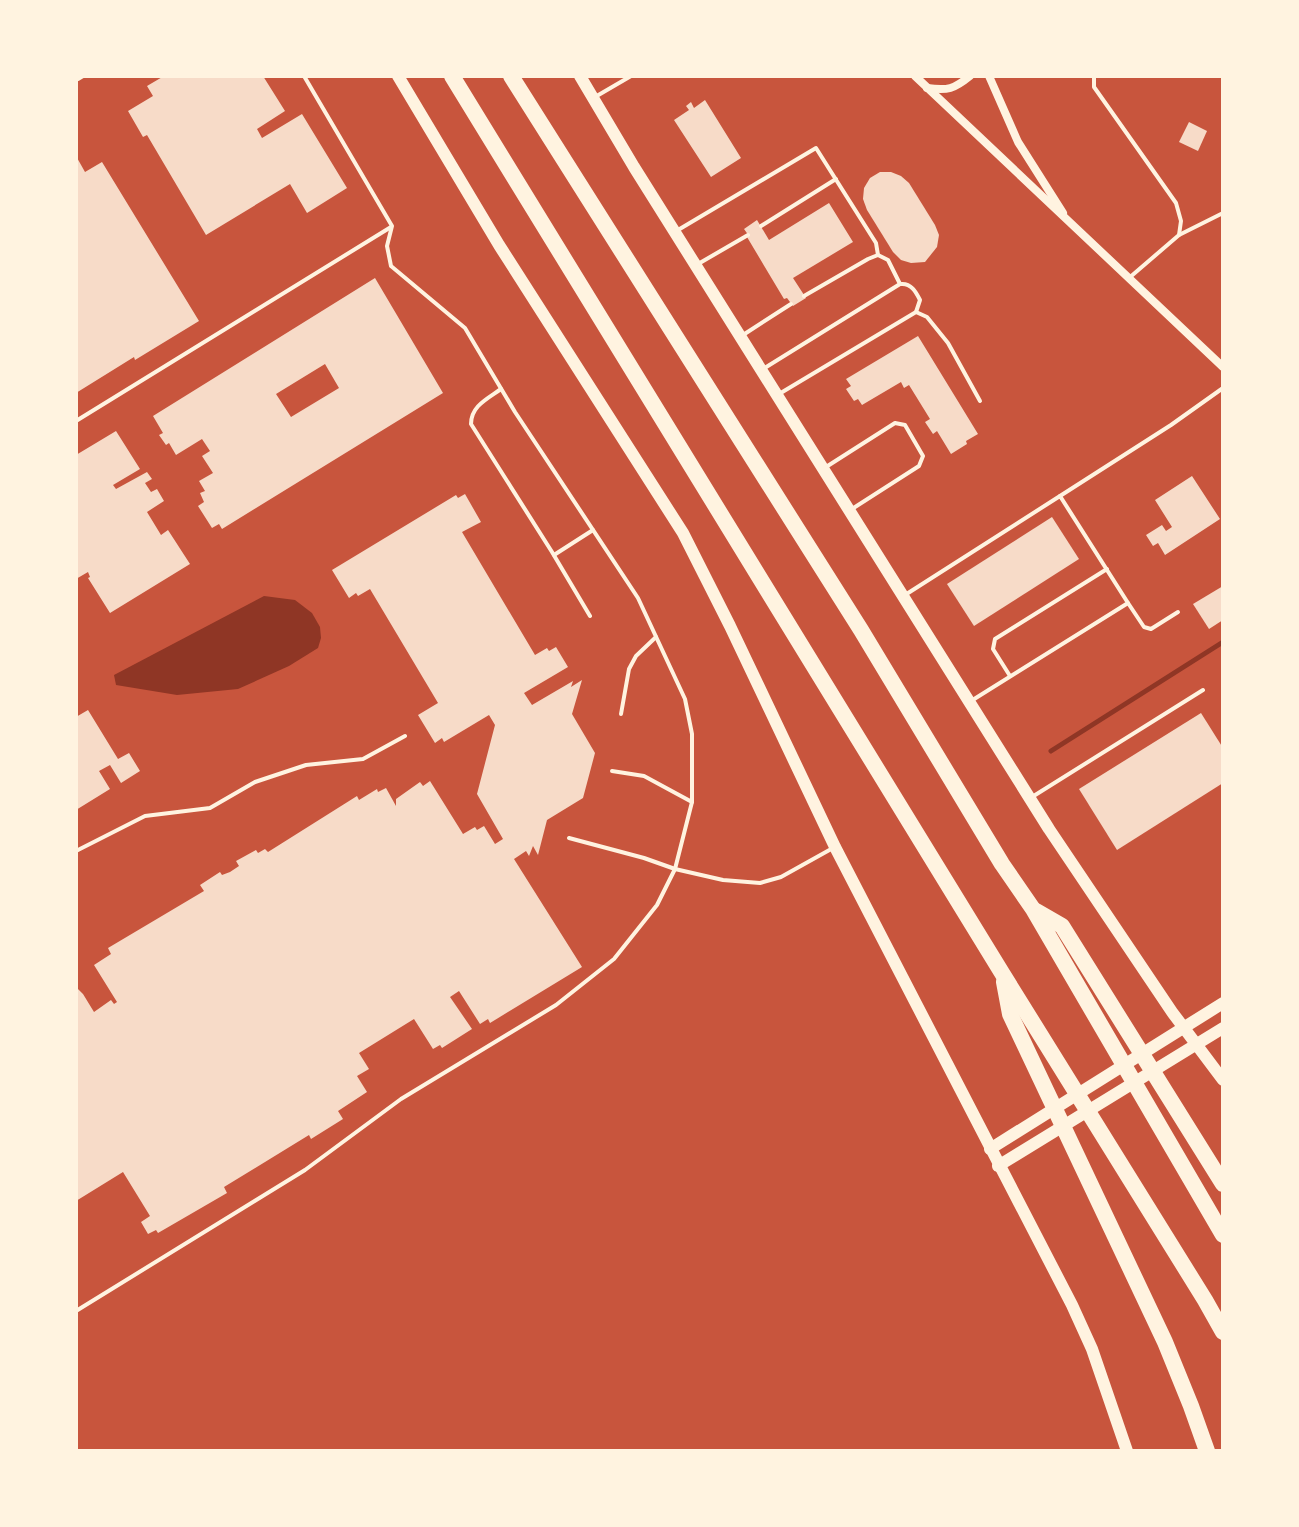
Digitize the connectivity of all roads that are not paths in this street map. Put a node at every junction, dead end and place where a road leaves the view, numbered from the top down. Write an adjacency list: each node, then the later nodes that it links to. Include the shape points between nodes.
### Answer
1 (76, 76): 2 (lane)
2 (83, 76)
3 (304, 76): 18 (lane)
4 (398, 76): 58 (main road, via 683,533)
5 (452, 76): 62 (highway)
6 (511, 76): 61 (highway)
7 (580, 76): 14 (main road)
8 (631, 76): 14 (lane)
9 (915, 76): 13 (street)
10 (970, 76): 13 (street, via 943,91)
11 (989, 76): 17 (street, via 1018,142)
12 (1094, 76): 22 (lane, via 1094,87 1176,203)
13 (927, 88): 17 (street)
14 (593, 98): 20 (main road)
15 (836, 179): 19 (lane); 20 (lane, via 816,148); 23 (lane, via 876,243)
16 (1223, 213): 22 (lane)
17 (1070, 223): 25 (street)
18 (392, 226): 34 (lane, via 387,246 391,266 465,328); 37 (lane)
19 (761, 226)
20 (675, 232): 24 (main road)
21 (748, 235): 24 (lane)
22 (1179, 235): 25 (lane)
23 (878, 255): 26 (lane, via 888,260); 27 (lane)
24 (696, 266): 30 (main road)
25 (1129, 278): 31 (street)
26 (900, 284): 29 (lane, via 915,290 920,300); 32 (lane)
27 (804, 296)
28 (791, 304): 30 (lane)
29 (916, 312): 35 (lane); 36 (lane, via 927,317 948,343)
30 (740, 336): 32 (main road)
31 (1223, 367)
32 (761, 370): 35 (main road)
33 (1223, 388): 39 (lane)
34 (501, 389): 41 (lane); 42 (lane, via 478,406 471,424)
35 (777, 395): 38 (main road)
36 (980, 401)
37 (76, 421)
38 (823, 469): 40 (main road); 40 (lane, via 895,423 905,425 923,456 919,466)
39 (1060, 496): 43 (lane); 44 (lane)
40 (850, 511): 44 (main road)
41 (593, 530): 42 (lane); 48 (lane, via 638,598)
42 (554, 555): 47 (lane)
43 (1107, 569): 45 (lane); 49 (lane, via 995,639 993,649)
44 (903, 596): 51 (main road)
45 (1128, 603): 46 (lane, via 1151,629); 49 (lane)
46 (1178, 612)
47 (590, 616)
48 (656, 637): 52 (lane, via 629,669); 56 (lane, via 685,699 692,734)
49 (1011, 676): 51 (lane)
50 (1203, 690): 55 (lane)
51 (969, 702): 55 (main road)
52 (621, 714)
53 (405, 736): 59 (lane, via 363,759 306,765 255,782 210,808 145,816)
54 (612, 771): 56 (lane, via 644,776)
55 (1030, 798): 65 (main road)
56 (692, 802): 60 (lane)
57 (569, 838): 60 (lane)
58 (835, 847): 60 (lane, via 760,883); 66 (main road)
59 (76, 851)
60 (675, 869): 70 (lane, via 657,905 614,959 556,1005 401,1099 305,1170)
61 (1033, 909): 68 (highway, via 1062,926); 69 (highway)
62 (1002, 973): 71 (highway); 73 (highway, via 1010,1014 1165,1342)
63 (1223, 1003): 66 (main road)
64 (1223, 1028): 67 (main road)
65 (1223, 1080)
66 (990, 1149): 67 (main road)
67 (998, 1166): 72 (main road, via 1092,1349)
68 (1223, 1184)
69 (1223, 1235)
70 (76, 1311)
71 (1223, 1332)
72 (1127, 1451)
73 (1207, 1451)

